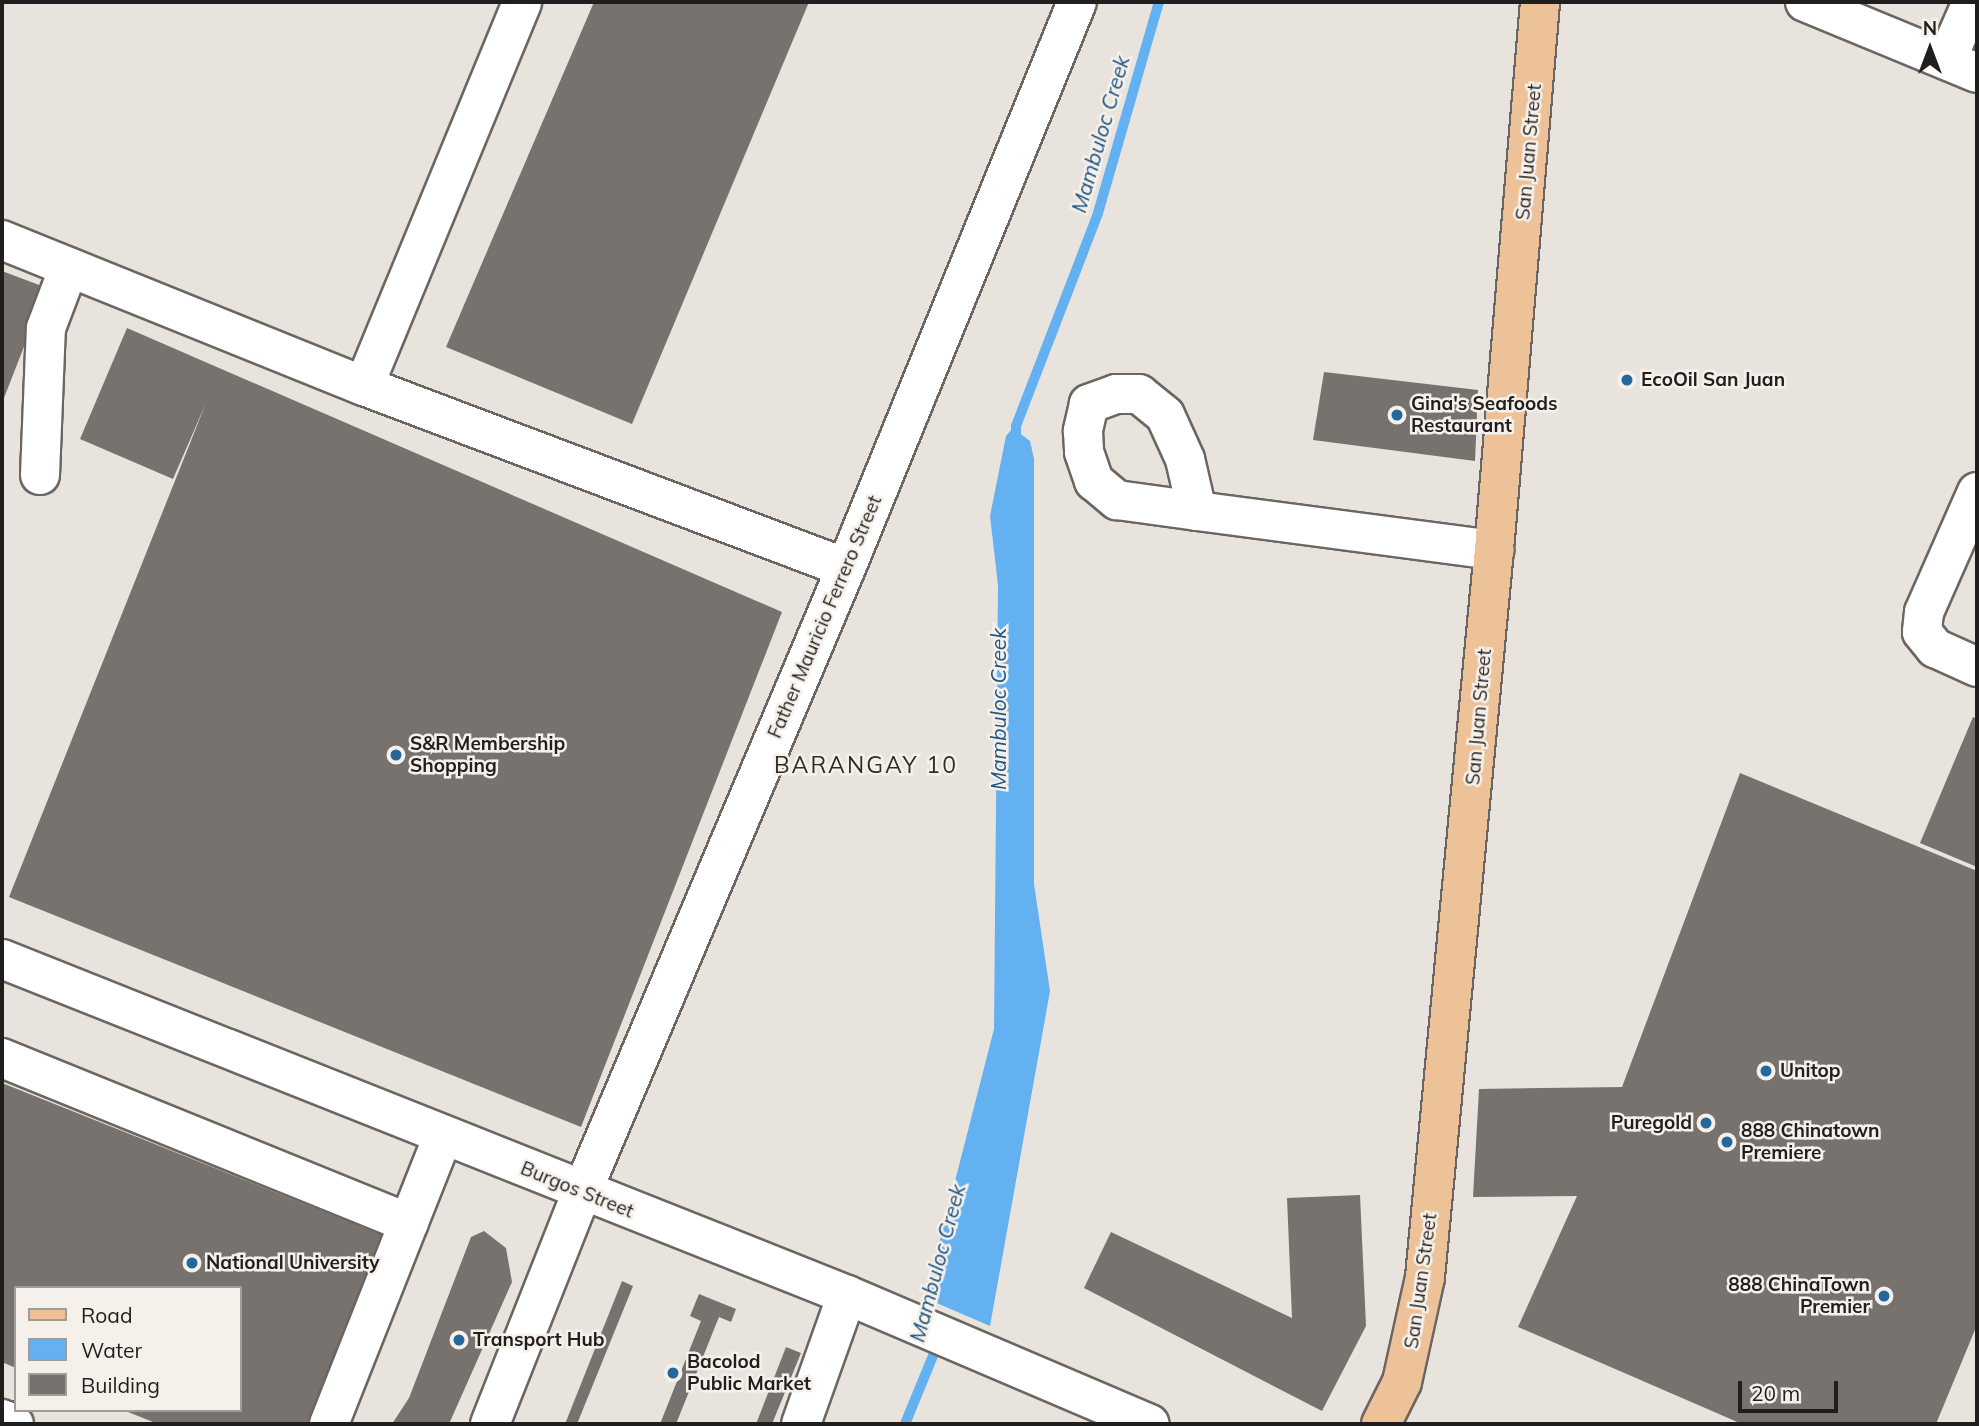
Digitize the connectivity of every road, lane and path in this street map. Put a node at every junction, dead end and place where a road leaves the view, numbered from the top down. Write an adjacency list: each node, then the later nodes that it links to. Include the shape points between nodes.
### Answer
1 (522, 2): 9 (street)
2 (1077, 2): 14 (street, Father Mauricio Ferrero Street)
3 (1540, 2): 13 (main road, San Juan Street)
4 (1804, 2): 6 (street)
5 (1972, 2): 6 (street)
6 (1962, 66)
7 (2, 240): 8 (street)
8 (69, 267): 9 (street); 10 (street, via 46,328)
9 (364, 386): 14 (street)
10 (40, 475)
11 (1977, 492): 15 (street, via 1924,612 1922,632 1935,648)
12 (1196, 511): 13 (street)
13 (1494, 550): 28 (main road, San Juan Street, via 1425,1277 1402,1382)
14 (846, 568): 19 (street, Father Mauricio Ferrero Street)
15 (1977, 667)
16 (2, 959): 18 (street, Burgos Street)
17 (2, 1058): 20 (street)
18 (443, 1136): 19 (street, Burgos Street); 20 (street)
19 (582, 1192): 21 (street, Burgos Street); 25 (street, Father Mauricio Ferrero Street)
20 (409, 1223): 24 (street)
21 (847, 1295): 26 (street); 27 (street, Burgos Street, via 981,1356)
22 (2, 1419): 23 (street)
23 (14, 1424)
24 (329, 1424)
25 (490, 1424)
26 (801, 1424)
27 (1150, 1424)
28 (1381, 1424)

